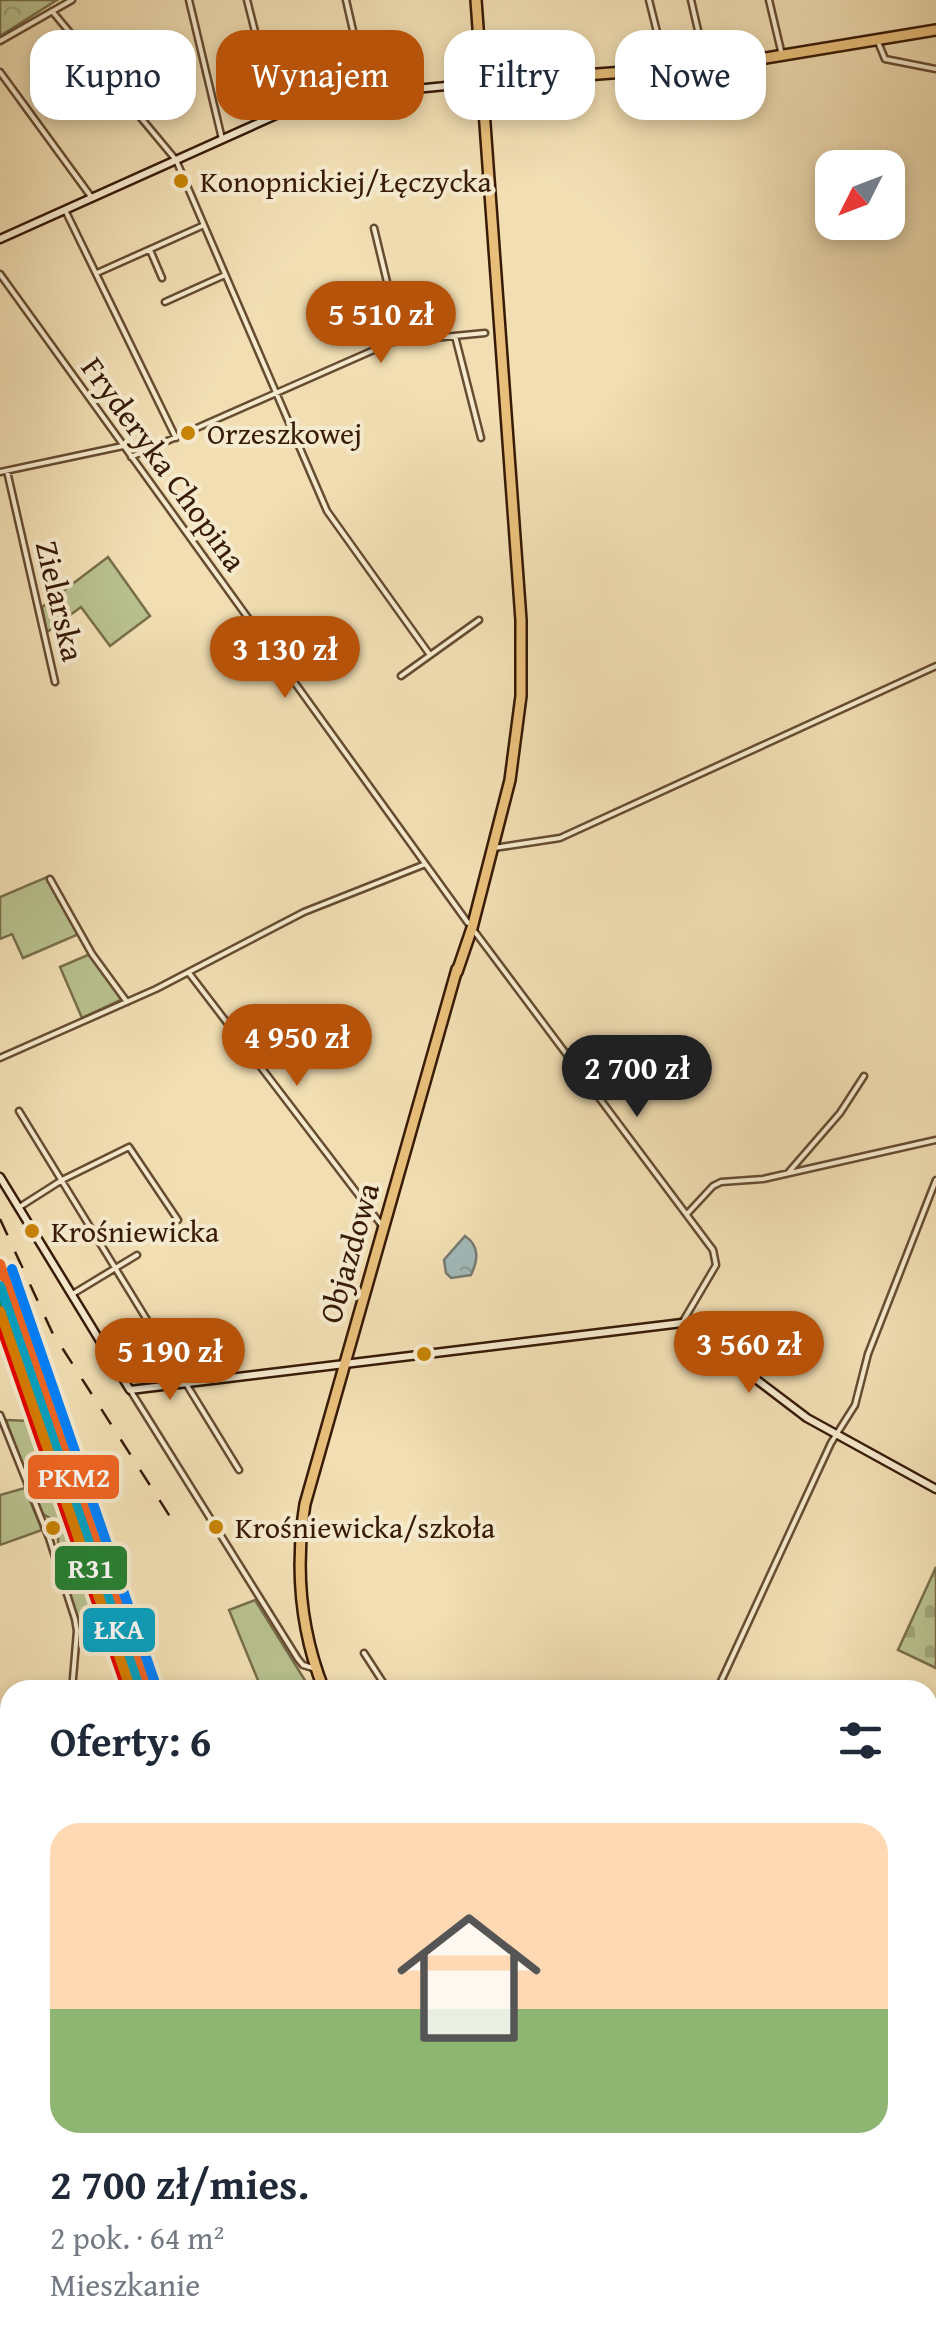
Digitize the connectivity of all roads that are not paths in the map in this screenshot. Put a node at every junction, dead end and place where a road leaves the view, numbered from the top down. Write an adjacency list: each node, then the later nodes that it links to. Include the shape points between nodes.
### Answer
1 (72, 0): 9 (street)
2 (189, 0): 25 (street)
3 (247, 0): 10 (street)
4 (346, 0): 11 (street)
5 (474, 0): 12 (main road, Objazdowa)
6 (649, 0): 13 (street)
7 (691, 0): 14 (street)
8 (770, 0): 18 (street)
9 (52, 11): 17 (street); 26 (street)
10 (255, 30)
11 (353, 30)
12 (476, 30)
13 (656, 30)
14 (698, 30)
15 (936, 30): 16 (main road)
16 (878, 40): 18 (main road); 20 (street, via 886,59)
17 (0, 42)
18 (782, 56): 19 (main road)
19 (766, 58)
20 (936, 69)
21 (0, 72): 27 (street)
22 (265, 120): 25 (street)
23 (480, 120): 28 (main road, Objazdowa)
24 (483, 120): 28 (main road, Objazdowa)
25 (222, 139): 26 (street)
26 (176, 160): 27 (street); 30 (street)
27 (92, 198): 29 (street)
28 (490, 204): 55 (main road, Objazdowa, via 522,639 518,732)
29 (65, 210): 32 (street); 34 (street)
30 (204, 225): 33 (street); 36 (street)
31 (374, 228): 41 (street)
32 (0, 239)
33 (150, 250): 34 (street); 37 (street)
34 (97, 273): 44 (street)
35 (0, 274): 43 (street, Fryderyka Chopina)
36 (224, 275): 38 (street); 42 (street)
37 (162, 278)
38 (165, 302)
39 (485, 333): 40 (street)
40 (454, 336): 41 (street); 45 (street)
41 (401, 340): 42 (street)
42 (276, 394): 44 (street); 51 (street, via 326,511)
43 (111, 429): 46 (street, Fryderyka Chopina); 47 (street)
44 (176, 438): 48 (street)
45 (481, 438)
46 (123, 446): 47 (street); 48 (street, Fryderyka Chopina)
47 (107, 449): 49 (street)
48 (131, 458): 56 (street, Fryderyka Chopina)
49 (3, 472): 54 (street, Zielarska)
50 (478, 620): 51 (street)
51 (430, 655): 53 (street)
52 (936, 666): 55 (street, via 560,838)
53 (401, 676)
54 (55, 682)
55 (492, 848): 58 (main road, Objazdowa)
56 (425, 864): 58 (street, Fryderyka Chopina); 59 (street, via 304,912)
57 (50, 879): 60 (street)
58 (470, 925): 70 (street, Fryderyka Chopina); 72 (main road, Objazdowa)
59 (188, 972): 60 (street); 72 (street)
60 (127, 1002): 61 (street)
61 (0, 1058)
62 (864, 1076): 65 (street)
63 (18, 1111): 67 (street)
64 (936, 1140): 65 (street)
65 (788, 1173): 70 (street, via 720,1182)
66 (0, 1176): 69 (street)
67 (62, 1180): 69 (street); 71 (street, via 129,1146); 74 (street)
68 (936, 1180): 81 (street, via 854,1405)
69 (18, 1208): 75 (street)
70 (687, 1214): 76 (street, Fryderyka Chopina, via 716,1265)
71 (178, 1220)
72 (383, 1227): 77 (main road, Objazdowa)
73 (138, 1255): 74 (street)
74 (117, 1267): 75 (street); 78 (street)
75 (71, 1295): 79 (street)
76 (682, 1323): 77 (street); 81 (street)
77 (344, 1363): 78 (street); 85 (main road, Objazdowa, via 301,1534 301,1594)
78 (185, 1383): 79 (street); 82 (street)
79 (130, 1390): 85 (street, via 303,1665)
80 (0, 1414): 86 (street, via 78,1631)
81 (836, 1436): 83 (street); 89 (street)
82 (239, 1470)
83 (936, 1489)
84 (364, 1654): 88 (street)
85 (316, 1668): 87 (main road, Objazdowa)
86 (73, 1680)
87 (320, 1680)
88 (381, 1680)
89 (722, 1680)

